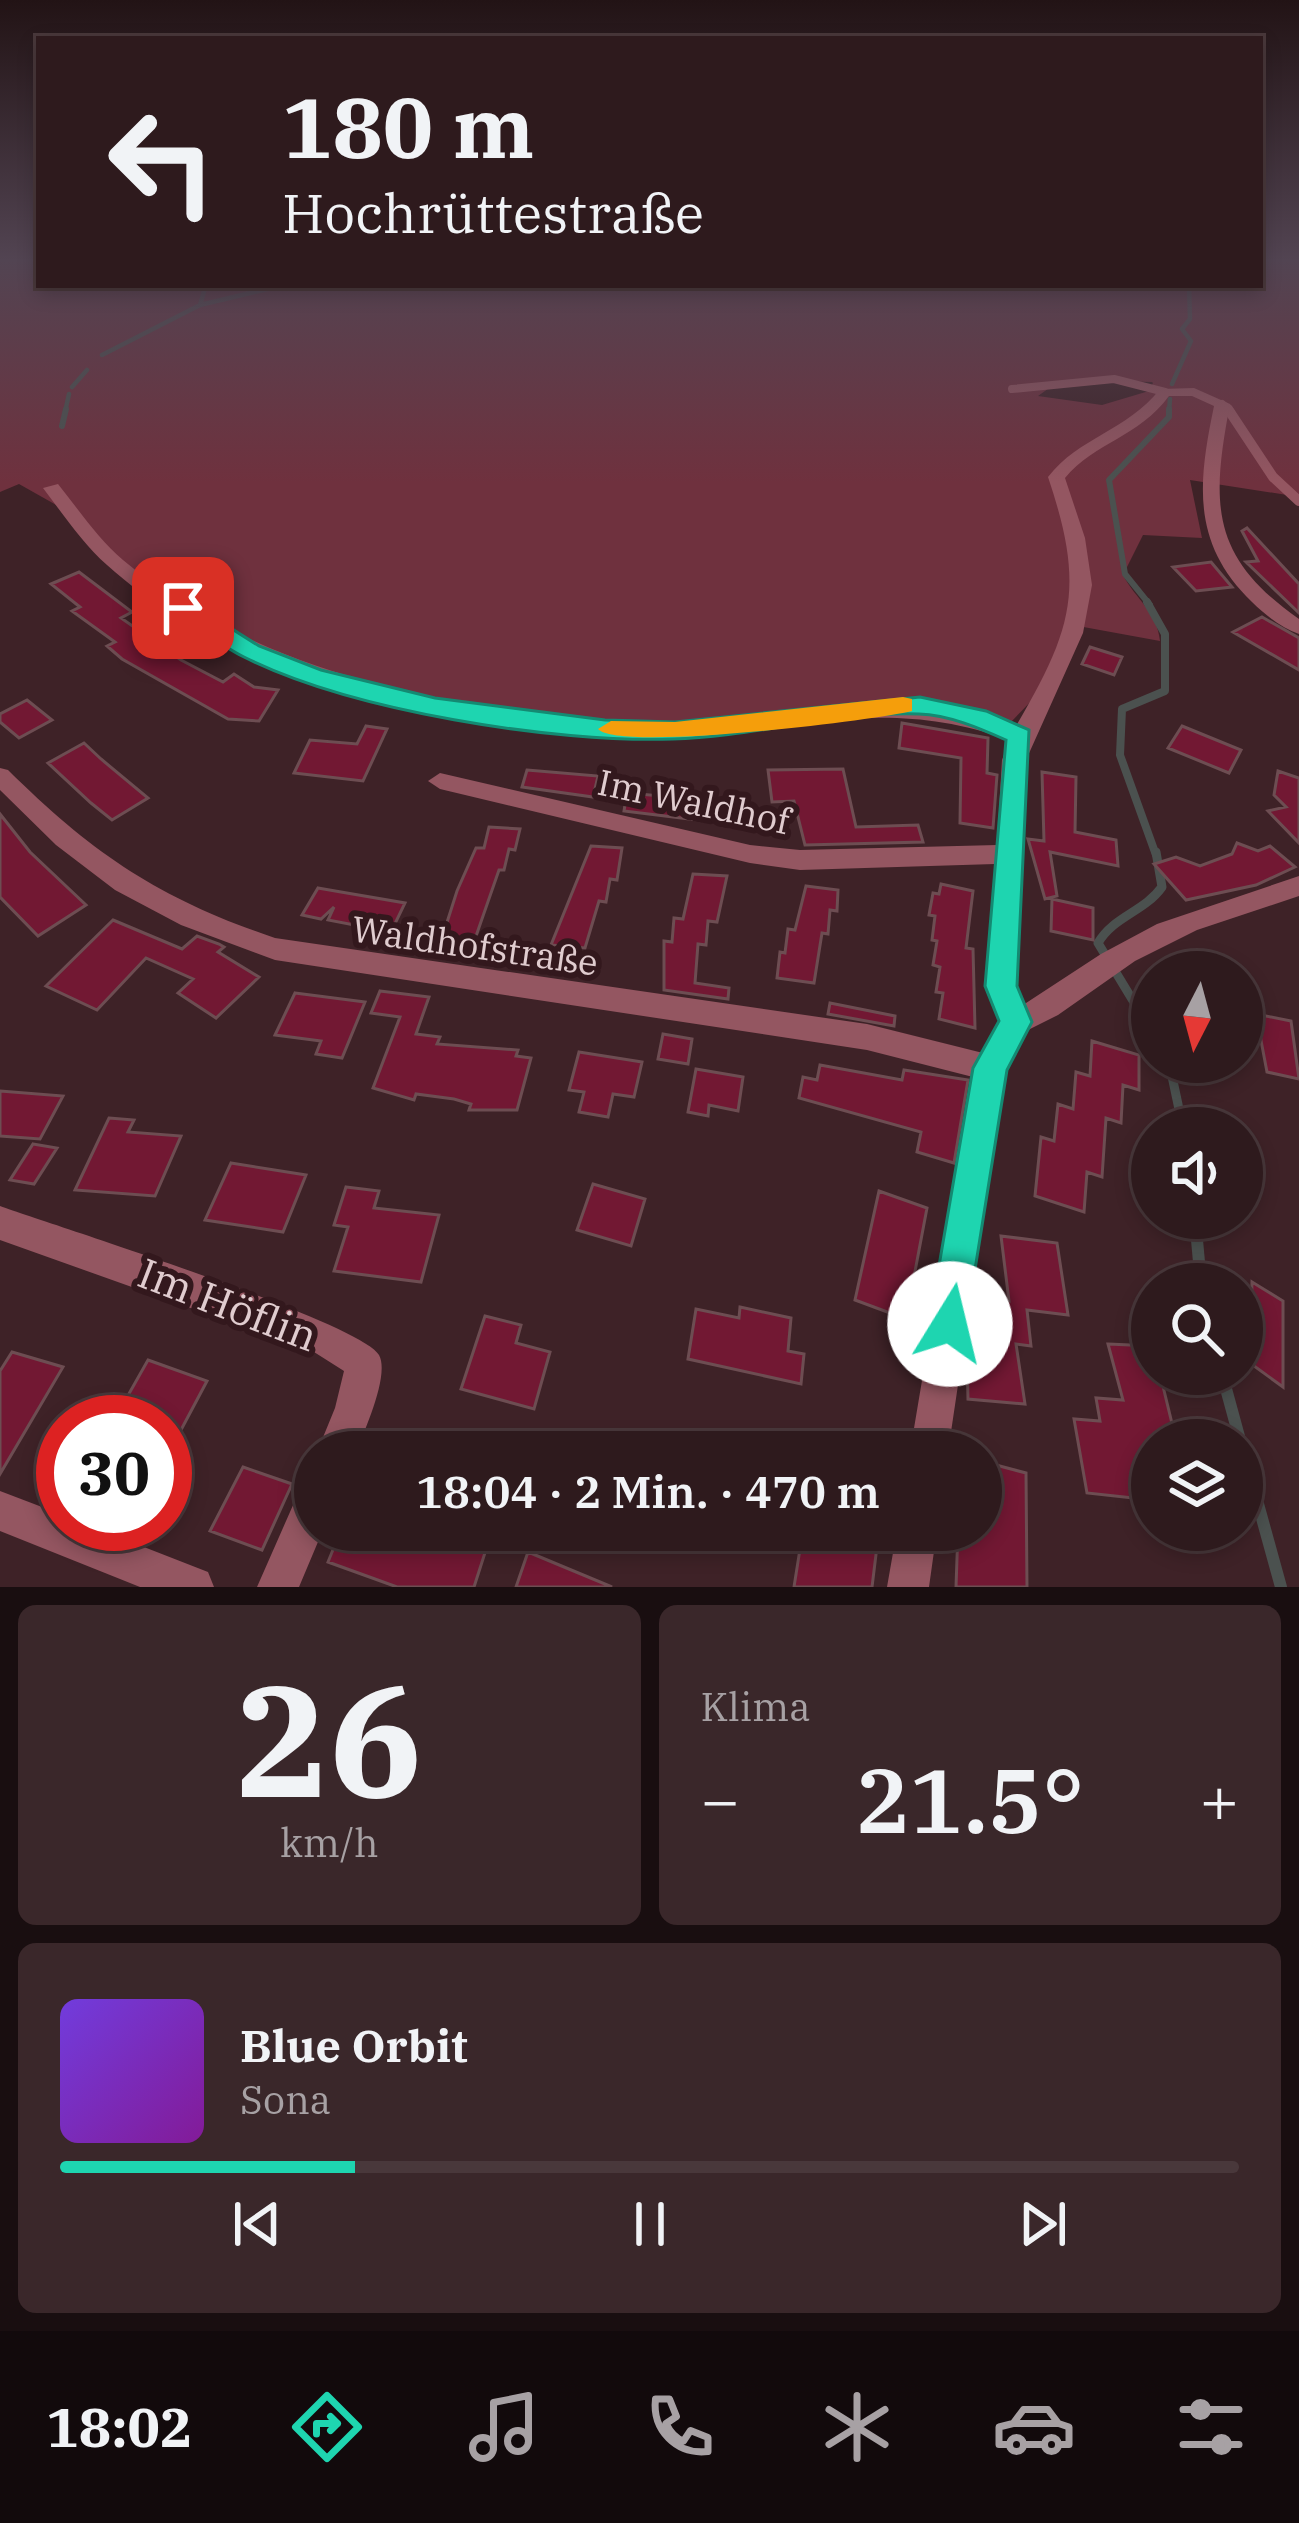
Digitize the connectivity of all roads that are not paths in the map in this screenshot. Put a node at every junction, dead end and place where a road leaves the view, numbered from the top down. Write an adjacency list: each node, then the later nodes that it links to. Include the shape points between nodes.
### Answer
1 (1012, 388): 2 (lane, via 1082,380 1153,382)
2 (1165, 392): 3 (street, via 1195,392); 7 (street, via 1132,430 1069,458 1056,477 1084,553 1083,608)
3 (1222, 404): 5 (lane, via 1273,482); 6 (street, via 1208,513 1221,556 1245,587)
4 (52, 488): 7 (street, via 120,568 251,651 399,700 675,731 920,706)
5 (1299, 501)
6 (1299, 628)
7 (1020, 736): 10 (street)
8 (0, 776): 13 (street, Waldhofstraße, via 106,876 209,928 275,950 867,1037)
9 (440, 781): 10 (street, Im Waldhof, via 750,854)
10 (1010, 854): 12 (street, via 1001,986)
11 (1299, 886): 12 (street, via 1240,902 1109,964 1057,1005)
12 (1016, 1022): 13 (street)
13 (990, 1068): 16 (street)
14 (0, 1223): 15 (street, Im Höflin, via 324,1338 364,1363)
15 (345, 1431)
16 (932, 1431)
17 (0, 1511): 20 (street)
18 (294, 1550): 21 (street)
19 (914, 1551): 22 (street)
20 (193, 1587)
21 (278, 1587)
22 (908, 1587)

